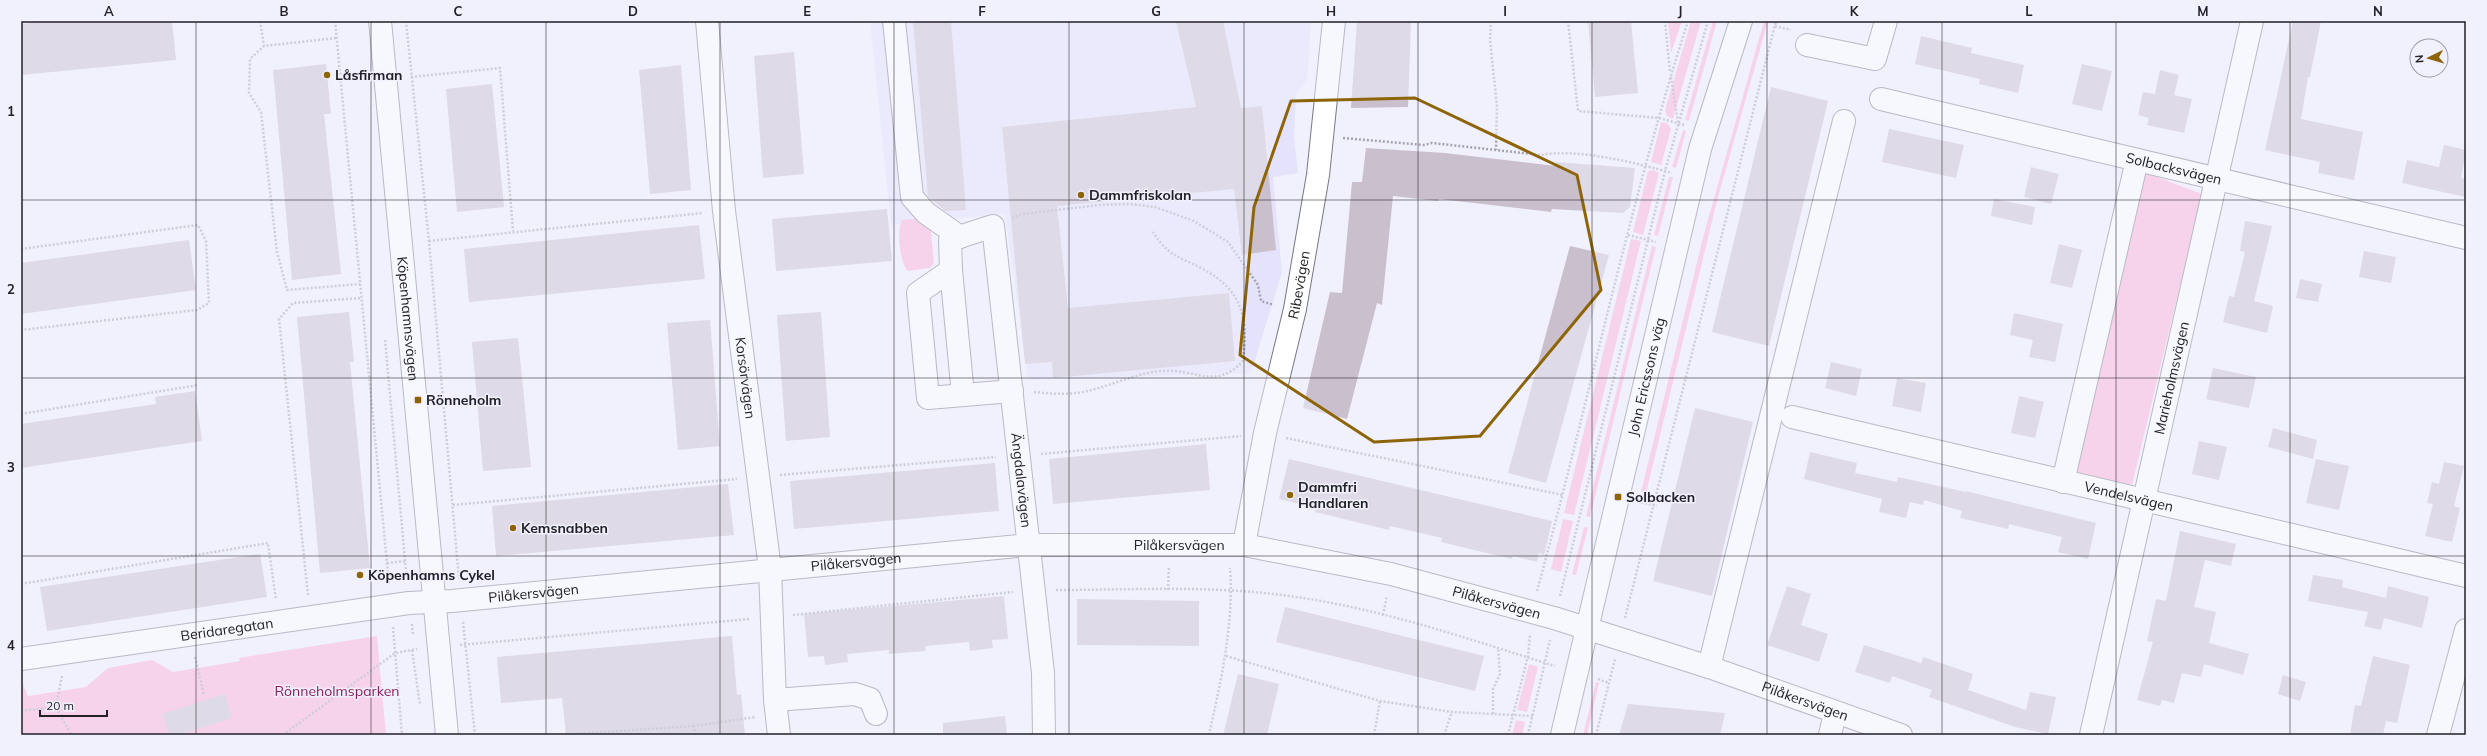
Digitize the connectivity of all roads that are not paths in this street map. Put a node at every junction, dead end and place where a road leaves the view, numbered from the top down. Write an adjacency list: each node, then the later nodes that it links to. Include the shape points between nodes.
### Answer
1 (380, 21): 25 (street, Köpenhamnsvägen, via 418,400)
2 (707, 21): 23 (street, Korsörvägen, via 724,211)
3 (894, 21): 13 (street, via 912,197 926,213)
4 (1334, 21): 22 (street, Ribevägen, via 1323,136 1295,309)
5 (1741, 21): 26 (street, John Ericssons väg, via 1700,149)
6 (1886, 21): 8 (street, via 1876,59)
7 (2252, 21): 12 (street, Marieholmsvägen)
8 (1807, 45)
9 (1881, 99): 11 (street, Solbacksvägen)
10 (1844, 121): 29 (street)
11 (2137, 160): 12 (street, Solbacksvägen); 19 (street)
12 (2218, 179): 14 (street, Solbacksvägen); 20 (street, Marieholmsvägen)
13 (960, 237): 15 (street, via 950,240); 16 (street, Ängdalavägen, via 993,226)
14 (2466, 238)
15 (951, 270): 17 (street); 17 (street, via 918,293 928,398)
16 (1012, 391): 17 (street); 21 (street, Ängdalavägen)
17 (963, 395)
18 (1792, 417): 19 (street, Vendelsvägen)
19 (2063, 482): 20 (street, Vendelsvägen)
20 (2144, 501): 24 (street, Vendelsvägen); 38 (street, Marieholmsvägen)
21 (1029, 544): 22 (street, Pilåkersvägen); 23 (street, Pilåkersvägen); 34 (street, Ängdalavägen, via 1043,672)
22 (1236, 545): 26 (street, Pilåkersvägen, via 1391,574)
23 (770, 569): 25 (street, Pilåkersvägen); 32 (street, Korsörvägen)
24 (2466, 576)
25 (433, 601): 28 (street, Beridaregatan); 33 (street, Köpenhamnsvägen, via 440,647)
26 (1587, 628): 29 (street, Pilåkersvägen); 35 (street, John Ericssons väg)
27 (2466, 630): 39 (street)
28 (21, 659)
29 (1709, 667): 30 (street, Pilåkersvägen)
30 (1835, 713): 36 (street); 37 (street, Pilåkersvägen)
31 (876, 714): 32 (street, via 870,699 855,694)
32 (777, 716)
33 (447, 735)
34 (1044, 735)
35 (1562, 735)
36 (1830, 735)
37 (1901, 735)
38 (2091, 735)
39 (2438, 735)

